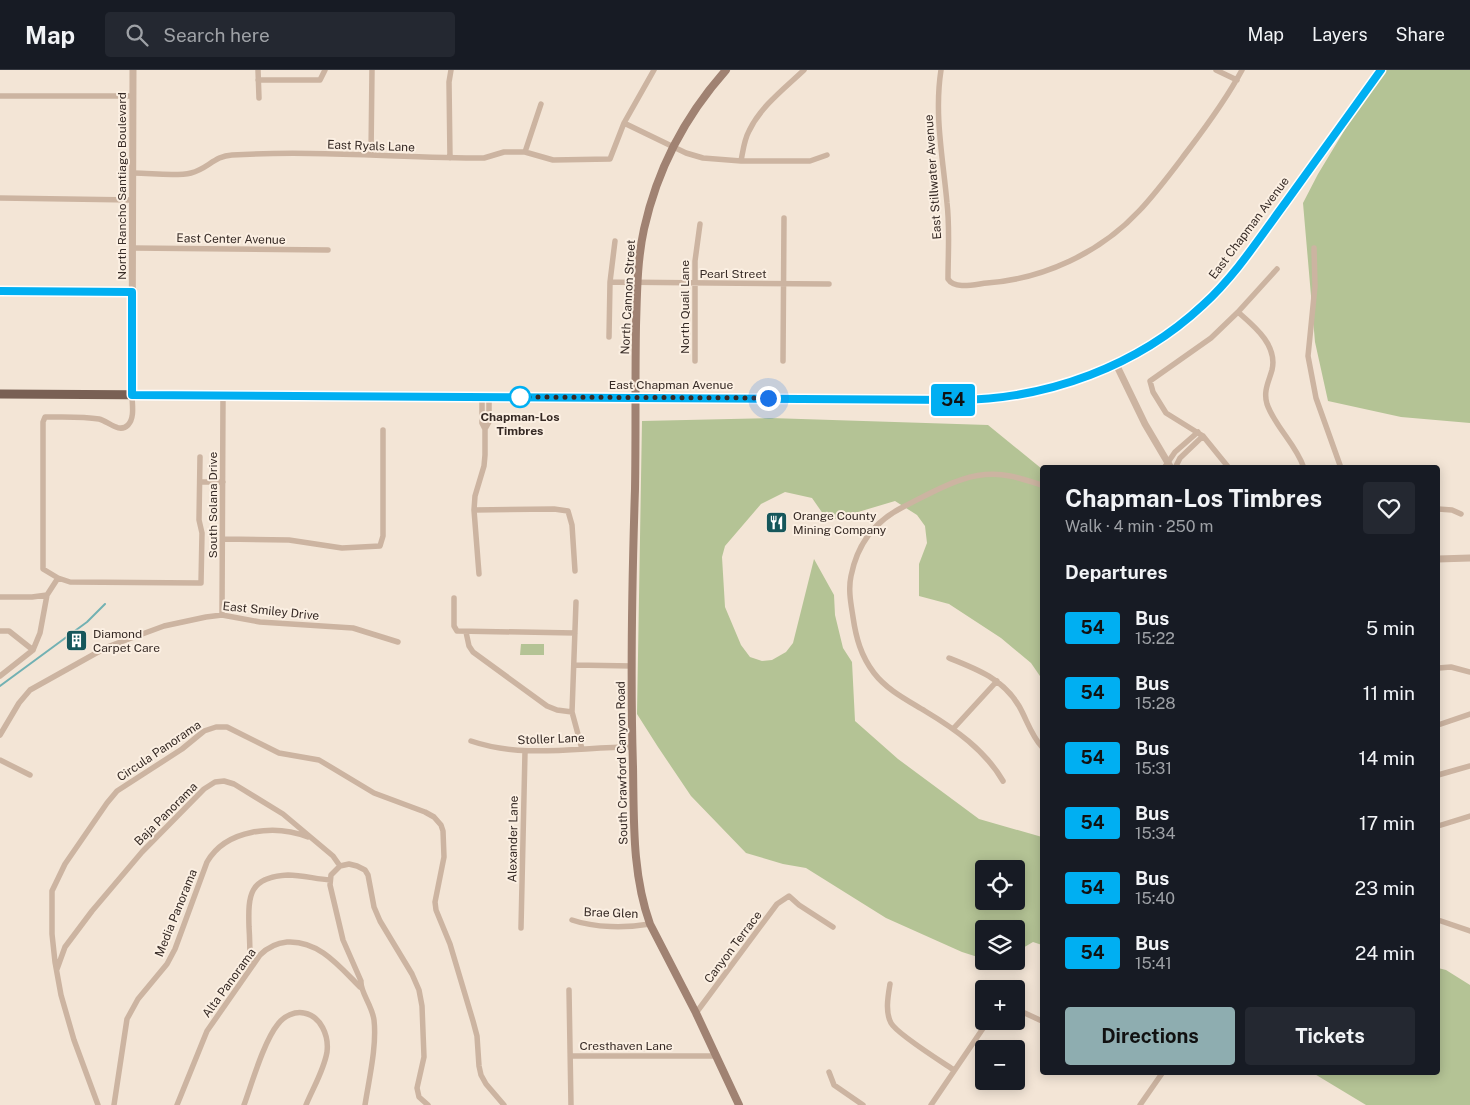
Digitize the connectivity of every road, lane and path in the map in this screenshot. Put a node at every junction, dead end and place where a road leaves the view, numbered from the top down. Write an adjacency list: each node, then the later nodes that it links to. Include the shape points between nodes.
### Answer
1 (133, 70): 16 (street, North Rancho Santiago Boulevard)
2 (258, 70): 13 (street)
3 (325, 70): 13 (street, via 320,80)
4 (372, 70): 22 (street)
5 (451, 70): 24 (street)
6 (654, 70): 19 (street)
7 (726, 70): 20 (main road, North Cannon Street, via 700,103)
8 (804, 70): 25 (street, via 760,114 748,131)
9 (941, 70): 14 (street, East Stillwater Avenue, via 938,125 948,205 948,279 957,286 1042,273 1108,238 1160,187)
10 (1216, 70): 14 (street)
11 (1242, 70): 14 (street)
12 (1381, 70): 47 (main road, East Chapman Avenue, via 1223,285 1171,331)
13 (258, 80): 17 (street)
14 (1237, 80)
15 (0, 96): 16 (street)
16 (133, 96): 26 (street, North Rancho Santiago Boulevard)
17 (258, 98)
18 (541, 104): 21 (street)
19 (624, 122): 20 (street); 21 (street, East Ryals Lane, via 610,159 554,160)
20 (674, 147): 25 (street, via 703,158); 37 (main road, North Cannon Street, via 648,211 640,249)
21 (525, 152): 24 (street, East Ryals Lane, via 504,152 484,158)
22 (371, 155): 24 (street, East Ryals Lane); 26 (street, East Ryals Lane, via 230,155 215,159 191,173)
23 (827, 155): 25 (street, via 810,161)
24 (450, 158)
25 (741, 161)
26 (134, 173): 28 (street, North Rancho Santiago Boulevard)
27 (0, 198): 28 (street)
28 (133, 200): 32 (street, North Rancho Santiago Boulevard)
29 (784, 218): 39 (street)
30 (700, 224): 38 (street, North Quail Lane)
31 (615, 241): 36 (street)
32 (133, 248): 34 (street, East Center Avenue); 42 (street, North Rancho Santiago Boulevard)
33 (1314, 248): 60 (street, via 1308,356 1316,398)
34 (328, 250)
35 (1277, 269): 43 (street)
36 (610, 282): 37 (street, Pearl Street); 44 (street)
37 (638, 283): 38 (street, Pearl Street); 52 (main road, North Cannon Street)
38 (695, 284): 39 (street, Pearl Street); 45 (street, North Quail Lane)
39 (784, 284): 40 (street, Pearl Street); 46 (street)
40 (829, 284)
41 (0, 291): 42 (street)
42 (132, 292): 49 (street, North Rancho Santiago Boulevard)
43 (1238, 312): 54 (street, via 1203,344 1150,381 1166,413); 59 (street, via 1255,326 1270,349 1273,362 1265,391 1267,403)
44 (609, 337)
45 (695, 361)
46 (783, 361)
47 (1116, 364): 52 (main road, East Chapman Avenue, via 1052,388 977,400); 56 (street)
48 (0, 394): 49 (main road, East Chapman Avenue)
49 (132, 395): 50 (main road, East Chapman Avenue); 72 (street, North Rancho Santiago Boulevard, via 133,416 125,427 115,427 102,420 45,417 43,569)
50 (223, 395): 51 (main road, East Chapman Avenue); 62 (street, South Solana Drive)
51 (485, 397): 52 (main road, East Chapman Avenue); 65 (street, via 482,423 485,429 484,466 474,496)
52 (635, 398): 85 (main road, South Crawford Canyon Road)
53 (383, 430): 67 (street, via 383,536 380,546 342,548 289,540)
54 (1200, 434): 57 (street, via 1175,452); 58 (street)
55 (200, 457): 61 (street)
56 (1169, 465)
57 (1170, 465)
58 (1226, 465)
59 (1303, 465)
60 (1340, 465)
61 (200, 482): 62 (street); 72 (street, via 201,583 70,582)
62 (223, 482): 67 (street, South Solana Drive)
63 (1040, 484): 93 (street, via 991,474 957,480 883,519 869,533 857,555 850,580 850,599 855,633 865,660 888,687)
64 (1440, 509): 66 (street)
65 (474, 510): 70 (street, via 568,511); 71 (street)
66 (1461, 514)
67 (222, 540): 77 (street, South Solana Drive)
68 (1470, 558): 69 (street)
69 (1440, 559)
70 (575, 571)
71 (479, 574)
72 (58, 578): 73 (street)
73 (46, 594): 74 (street); 82 (street, via 40,633)
74 (0, 597)
75 (454, 598): 79 (street, via 455,629)
76 (576, 602): 80 (street)
77 (222, 615): 81 (street, East Smiley Drive, via 260,622 353,628); 94 (street, East Smiley Drive, via 164,626 107,647 30,690)
78 (0, 631): 82 (street, via 9,631)
79 (466, 632): 80 (street); 90 (street, via 473,652 547,706)
80 (575, 633): 84 (street)
81 (398, 642)
82 (32, 650): 88 (street)
83 (949, 658): 89 (street, via 982,671)
84 (574, 666): 85 (street); 90 (street)
85 (632, 666): 97 (main road, South Crawford Canyon Road)
86 (1440, 668): 87 (street)
87 (1470, 672)
88 (0, 676)
89 (997, 681): 93 (street); 96 (street, via 1013,696)
90 (572, 712): 98 (street)
91 (1470, 714): 92 (street)
92 (1440, 724)
93 (953, 729): 104 (street, via 990,761)
94 (0, 735)
95 (471, 741): 99 (street, Stoller Lane, via 490,748)
96 (1040, 745)
97 (632, 747): 98 (street, Stoller Lane); 112 (main road, South Crawford Canyon Road, via 637,871)
98 (582, 749): 99 (street, Stoller Lane)
99 (525, 752): 114 (street, Alexander Lane)
100 (0, 760): 103 (street)
101 (1470, 766): 102 (street)
102 (1440, 774)
103 (30, 775)
104 (1003, 781)
105 (1470, 816): 106 (street)
106 (1440, 825)
107 (311, 838): 108 (street, Baja Panorama); 117 (street, Baja Panorama, via 283,814 234,784 214,782 142,852 92,911 65,947); 131 (street, Media Panorama, via 292,831 255,832 230,840 212,854 167,964 127,1019)
108 (340, 866): 109 (street); 136 (street, via 349,864 365,870 380,921 420,990 424,1057 417,1088 419,1097)
109 (330, 880): 116 (street, via 288,875 269,878 256,886 248,907); 119 (street, via 342,940 361,981)
110 (572, 920): 112 (street, Brae Glen, via 598,926)
111 (1440, 921): 115 (street)
112 (650, 924): 121 (main road, South Crawford Canyon Road)
113 (833, 927): 121 (street, Canyon Terrace, via 788,896 777,904)
114 (521, 928)
115 (1470, 931)
116 (250, 969): 119 (street, Alta Panorama, via 272,945 299,942 321,950); 132 (street, Alta Panorama, via 207,1031)
117 (56, 971): 130 (street, Circula Panorama, via 74,1040); 137 (street, Circula Panorama, via 52,891 61,871 107,803 126,784 204,732 227,727 279,753 310,757 328,764 374,793 434,817 441,825 444,857 436,910 450,944 473,1021 481,1075)
118 (890, 984): 127 (street, via 887,1004 891,1023)
119 (360, 987): 135 (street, via 370,1004 375,1025)
120 (569, 990): 125 (street, Cresthaven Lane)
121 (696, 1013): 126 (main road, South Crawford Canyon Road)
122 (1025, 1013): 123 (street)
123 (1040, 1020)
124 (982, 1030): 127 (street)
125 (571, 1056): 126 (street, Cresthaven Lane); 138 (street)
126 (716, 1056): 139 (main road, South Crawford Canyon Road)
127 (954, 1070): 141 (street)
128 (829, 1072): 140 (street, via 834,1085)
129 (1161, 1075): 142 (street)
130 (98, 1105)
131 (114, 1105)
132 (177, 1105)
133 (244, 1105): 134 (street, via 278,1024 285,1017 301,1012 318,1020 323,1028 327,1051)
134 (306, 1105)
135 (365, 1105)
136 (428, 1105)
137 (504, 1105)
138 (571, 1105)
139 (739, 1105)
140 (864, 1105)
141 (931, 1105)
142 (1140, 1105)

